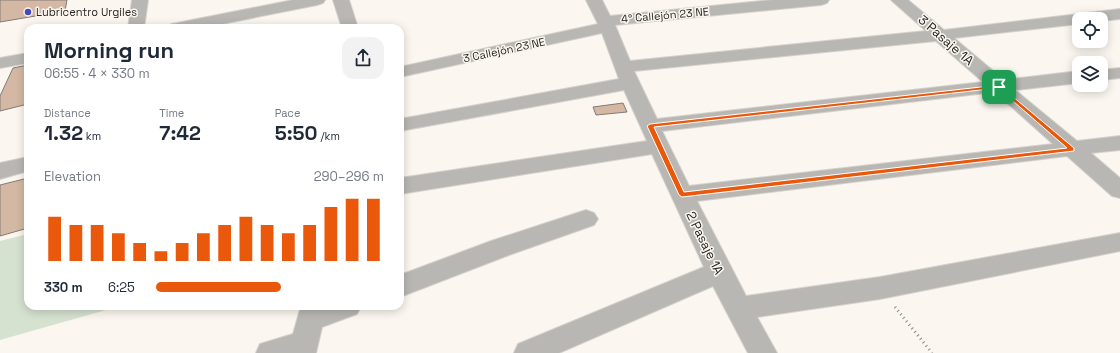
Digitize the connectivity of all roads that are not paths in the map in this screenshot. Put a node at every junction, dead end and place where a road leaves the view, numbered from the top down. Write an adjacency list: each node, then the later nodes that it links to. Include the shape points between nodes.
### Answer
1 (140, 0): 10 (street)
2 (317, 0): 11 (street)
3 (341, 0): 12 (street)
4 (594, 0): 13 (street, 2 Pasaje 1A)
5 (821, 0): 13 (street, 4° Callejón 23 NE)
6 (899, 0): 14 (street, 3 Pasaje 1A)
7 (1120, 14): 8 (street)
8 (1108, 15)
9 (1072, 20): 14 (street)
10 (137, 24)
11 (197, 24)
12 (349, 24)
13 (607, 24): 17 (street, 3 Callejón 23 NE); 20 (street, 2 Pasaje 1A)
14 (941, 35): 20 (street); 22 (street, 3 Pasaje 1A)
15 (24, 59): 16 (street)
16 (0, 63)
17 (404, 71)
18 (1120, 73): 19 (street)
19 (1108, 74)
20 (626, 75): 23 (street); 24 (street, 2 Pasaje 1A)
21 (1072, 78): 22 (street)
22 (999, 87): 24 (street); 27 (street, 3 Pasaje 1A)
23 (404, 124)
24 (650, 126): 26 (street, 2 Pasaje 1A)
25 (1120, 143): 27 (street)
26 (659, 146): 30 (street); 32 (street, 2 Pasaje 1A)
27 (1072, 149): 31 (street, 3 Pasaje 1A); 32 (street)
28 (24, 165): 29 (street)
29 (0, 171)
30 (404, 185)
31 (1120, 190)
32 (682, 195): 35 (street, 2 Pasaje 1A)
33 (586, 219): 36 (street)
34 (1120, 242): 37 (street, via 880,288)
35 (719, 272): 37 (street, 2 Pasaje 1A); 41 (street)
36 (404, 284)
37 (739, 308): 42 (street, 2 Pasaje 1A)
38 (342, 310): 39 (street)
39 (308, 331): 40 (street)
40 (270, 353)
41 (528, 353)
42 (763, 353)

